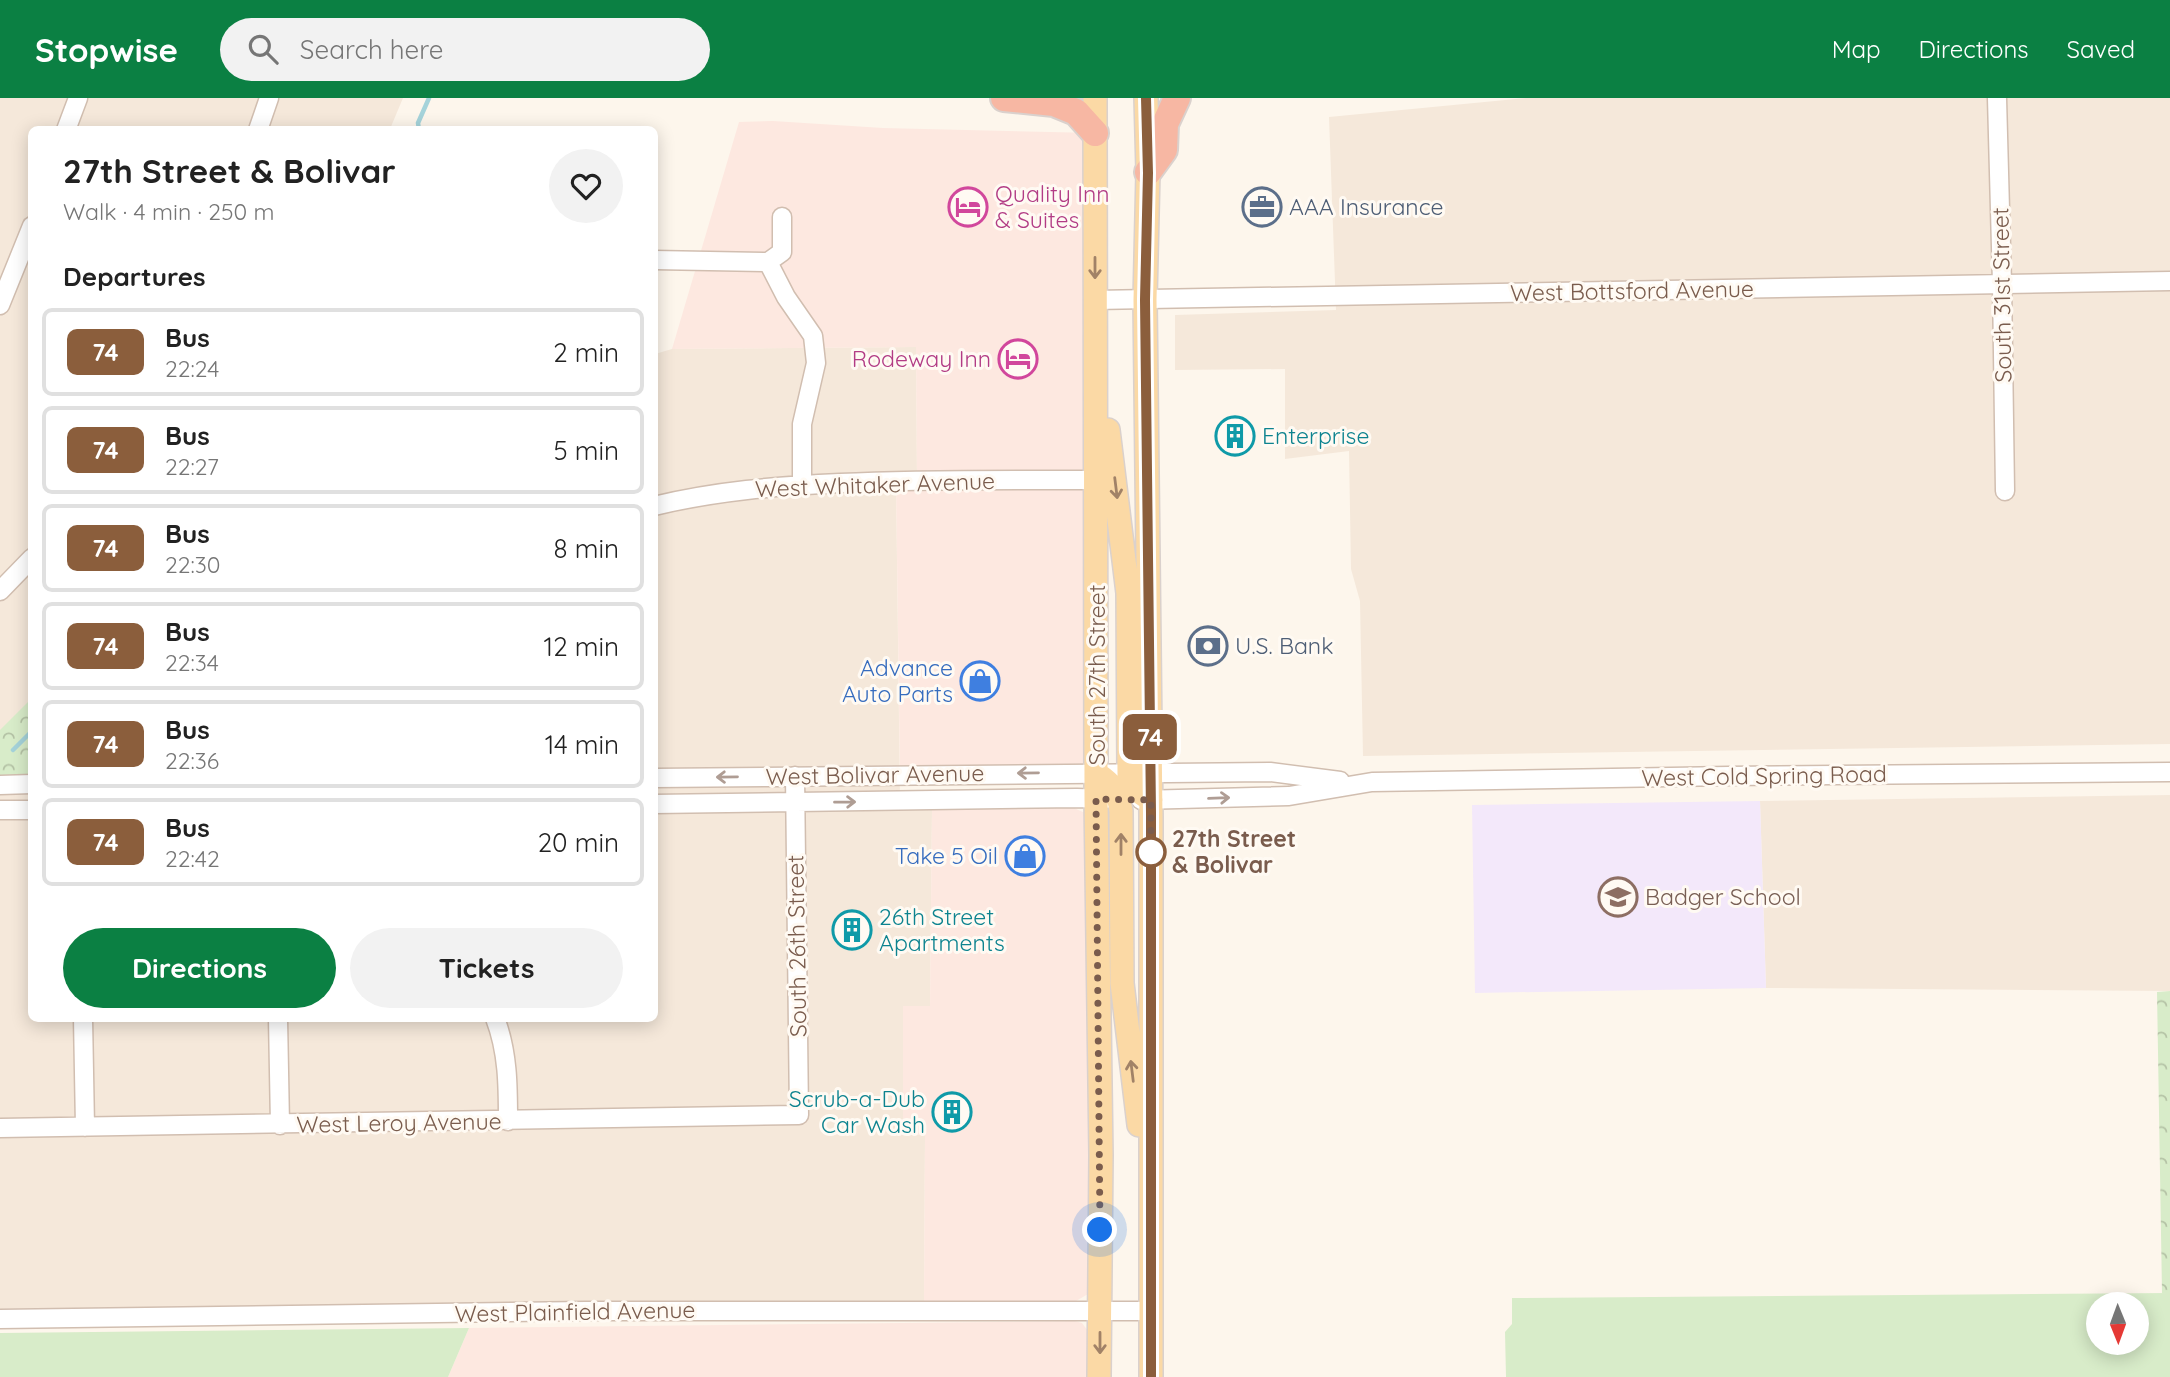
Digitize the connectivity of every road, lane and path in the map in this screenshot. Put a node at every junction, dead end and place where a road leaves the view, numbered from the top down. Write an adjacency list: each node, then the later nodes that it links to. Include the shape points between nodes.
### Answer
1 (78, 98): 8 (street)
2 (269, 98): 9 (street)
3 (1004, 98): 10 (highway, via 1054,103 1076,112)
4 (1095, 98): 10 (main road, South 27th Street)
5 (1146, 98): 11 (main road)
6 (1177, 98): 11 (highway, via 1167,116 1164,150)
7 (1997, 98): 17 (street, South 31st Street)
8 (68, 126)
9 (259, 126)
10 (1095, 133): 18 (main road, South 27th Street, one-way to 18)
11 (1148, 173): 19 (main road)
12 (782, 217): 15 (street, via 782,252)
13 (28, 236): 20 (street)
14 (658, 260): 15 (street)
15 (768, 262): 23 (street, via 813,336 816,363 802,424)
16 (2170, 281): 17 (street, West Bottsford Avenue)
17 (2002, 284): 19 (street, West Bottsford Avenue); 24 (street, South 31st Street)
18 (1095, 300): 19 (street, West Bottsford Avenue); 21 (main road, South 27th Street)
19 (1145, 300): 31 (main road)
20 (0, 305)
21 (1095, 347): 22 (main road, South 27th Street); 31 (main road, one-way to 31, via 1127,577)
22 (1097, 480): 23 (street, West Whitaker Avenue); 29 (main road, South 27th Street)
23 (802, 485): 25 (street, West Whitaker Avenue, via 726,491)
24 (2005, 491)
25 (658, 505)
26 (28, 562): 27 (street)
27 (0, 591)
28 (2170, 772): 34 (street, West Cold Spring Road)
29 (1096, 773): 30 (street, West Bolivar Avenue, one-way to 30); 31 (street, West Bolivar Avenue); 37 (main road, via 1111,783)
30 (986, 774): 32 (street, West Bolivar Avenue); 38 (street)
31 (1140, 774): 34 (street, West Cold Spring Road, via 1270,772); 39 (main road, via 1135,789)
32 (795, 776): 33 (street, West Bolivar Avenue, one-way to 33); 40 (street, South 26th Street)
33 (658, 778)
34 (1357, 783): 39 (street, West Cold Spring Road, one-way to 34, via 1289,796)
35 (28, 784): 36 (street)
36 (0, 785)
37 (1108, 799): 38 (street, West Bolivar Avenue); 39 (street, West Cold Spring Road); 52 (main road, one-way to 37, via 1122,983 1121,811); 53 (main road, South 27th Street)
38 (985, 800): 40 (street, West Bolivar Avenue, one-way to 38)
39 (1151, 800): 52 (main road)
40 (795, 802): 41 (street, West Bolivar Avenue); 47 (street, South 26th Street)
41 (658, 804)
42 (0, 810): 43 (street)
43 (28, 810)
44 (83, 1022): 50 (street)
45 (278, 1022): 49 (street)
46 (497, 1022): 48 (street, via 508,1068)
47 (799, 1115): 48 (street, West Leroy Avenue)
48 (508, 1121): 49 (street, West Leroy Avenue)
49 (279, 1125): 50 (street, West Leroy Avenue)
50 (85, 1127): 51 (street, West Leroy Avenue)
51 (0, 1128)
52 (1151, 1212): 54 (main road)
53 (1100, 1310): 54 (street, West Plainfield Avenue); 55 (street, West Plainfield Avenue, via 586,1311); 56 (main road, South 27th Street, one-way to 56)
54 (1149, 1311): 57 (main road)
55 (0, 1320)
56 (1100, 1377)
57 (1151, 1377)

